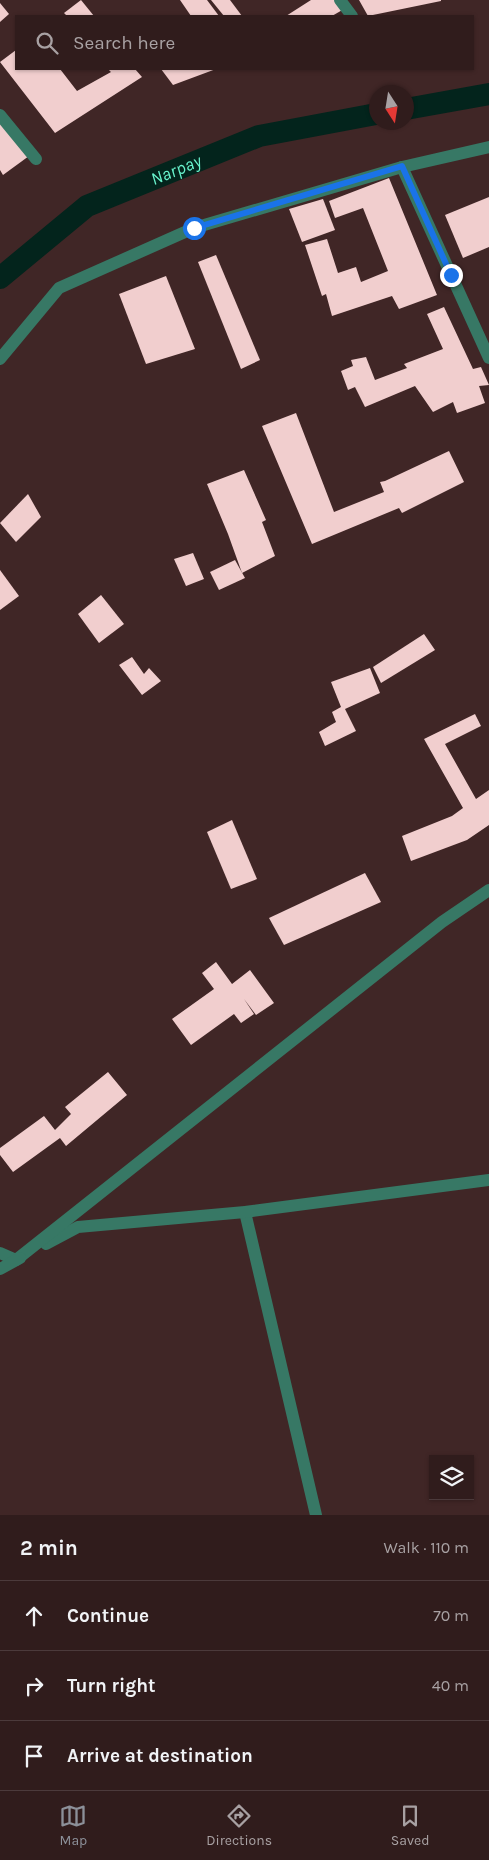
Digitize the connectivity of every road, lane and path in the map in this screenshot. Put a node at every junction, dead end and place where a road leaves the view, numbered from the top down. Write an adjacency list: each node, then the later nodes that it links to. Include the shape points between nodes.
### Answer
1 (340, 0): 2 (street)
2 (351, 15)
3 (0, 115): 5 (street)
4 (489, 147): 6 (street)
5 (36, 159)
6 (402, 166): 7 (street); 8 (street, via 194,228 59,288)
7 (489, 358)
8 (0, 359)
9 (489, 890): 13 (street, via 442,922)
10 (489, 1180): 11 (street)
11 (245, 1212): 13 (street, via 78,1227); 15 (street)
12 (0, 1253): 13 (street)
13 (16, 1260): 14 (street)
14 (0, 1269)
15 (316, 1515)

